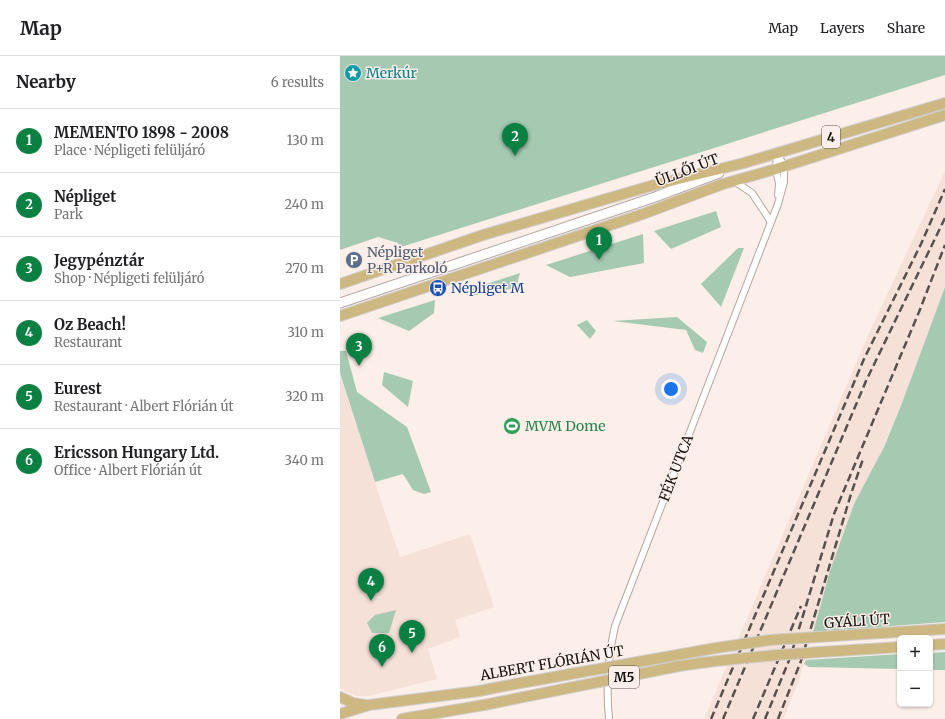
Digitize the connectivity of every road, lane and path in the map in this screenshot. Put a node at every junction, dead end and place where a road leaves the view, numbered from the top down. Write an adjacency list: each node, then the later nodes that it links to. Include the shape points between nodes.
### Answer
1 (945, 102): 3 (main road, ÜLLŐI ÚT / 4)
2 (945, 115): 5 (main road, ÜLLŐI ÚT / 4)
3 (777, 153): 4 (main road, ÜLLŐI ÚT / 4); 5 (street, FÉK UTCA)
4 (744, 163): 8 (main road, ÜLLŐI ÚT); 10 (main road, via 654,185 483,235)
5 (780, 168): 6 (main road, ÜLLŐI ÚT / 4); 9 (street, FÉK UTCA, via 778,204)
6 (734, 181): 7 (main road, ÜLLŐI ÚT / 4); 9 (street, via 752,193)
7 (723, 184): 8 (main road, ÜLLŐI ÚT); 12 (main road, via 643,214)
8 (655, 197): 11 (main road)
9 (771, 222): 23 (street, FÉK UTCA, via 615,626 610,647 607,689)
10 (340, 284)
11 (340, 303)
12 (340, 316)
13 (945, 629): 14 (main road, GYÁLI ÚT / M5, bridge)
14 (770, 640): 20 (main road, ALBERT FLÓRIÁN ÚT / M5, bridge, via 479,691)
15 (945, 644): 16 (main road)
16 (933, 645)
17 (897, 647): 18 (main road, GYÁLI ÚT / M5, bridge)
18 (766, 657): 22 (main road, ALBERT FLÓRIÁN ÚT / M5, bridge, via 679,666)
19 (340, 696): 20 (main road, M5, via 353,703)
20 (369, 705): 21 (main road, ALBERT FLÓRIÁN ÚT)
21 (340, 714)
22 (402, 719)
23 (609, 719)

